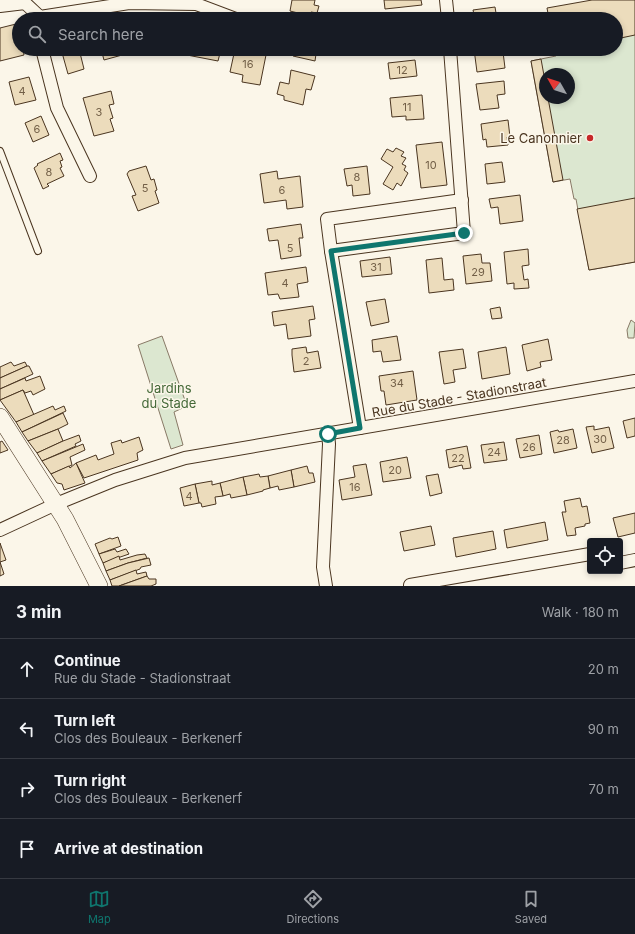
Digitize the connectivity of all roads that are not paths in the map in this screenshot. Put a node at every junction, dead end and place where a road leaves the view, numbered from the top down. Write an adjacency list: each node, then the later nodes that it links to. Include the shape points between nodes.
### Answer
1 (446, 0): 8 (street)
2 (25, 1): 4 (street); 5 (street)
3 (197, 2): 6 (street, via 129,3); 7 (street)
4 (0, 6)
5 (35, 12)
6 (76, 12)
7 (220, 12)
8 (447, 12)
9 (44, 56): 12 (street, via 57,108)
10 (451, 56): 13 (street)
11 (0, 151): 14 (lane)
12 (90, 176)
13 (462, 200): 15 (street, via 464,233); 15 (street, via 327,219)
14 (38, 251)
15 (331, 251): 18 (street)
16 (635, 381): 18 (street, Rue du Stade - Stadionstraat)
17 (0, 417): 20 (main road)
18 (360, 428): 19 (street, Rue du Stade - Stadionstraat)
19 (328, 434): 20 (street, Rue du Stade - Stadionstraat, via 184,458 115,480); 27 (street, via 323,567)
20 (56, 504): 21 (street, Rue du Stade - Stadionstraat); 26 (main road)
21 (0, 530)
22 (587, 555): 25 (street)
23 (635, 560): 24 (street)
24 (623, 562)
25 (410, 585)
26 (100, 586)
27 (326, 586)

